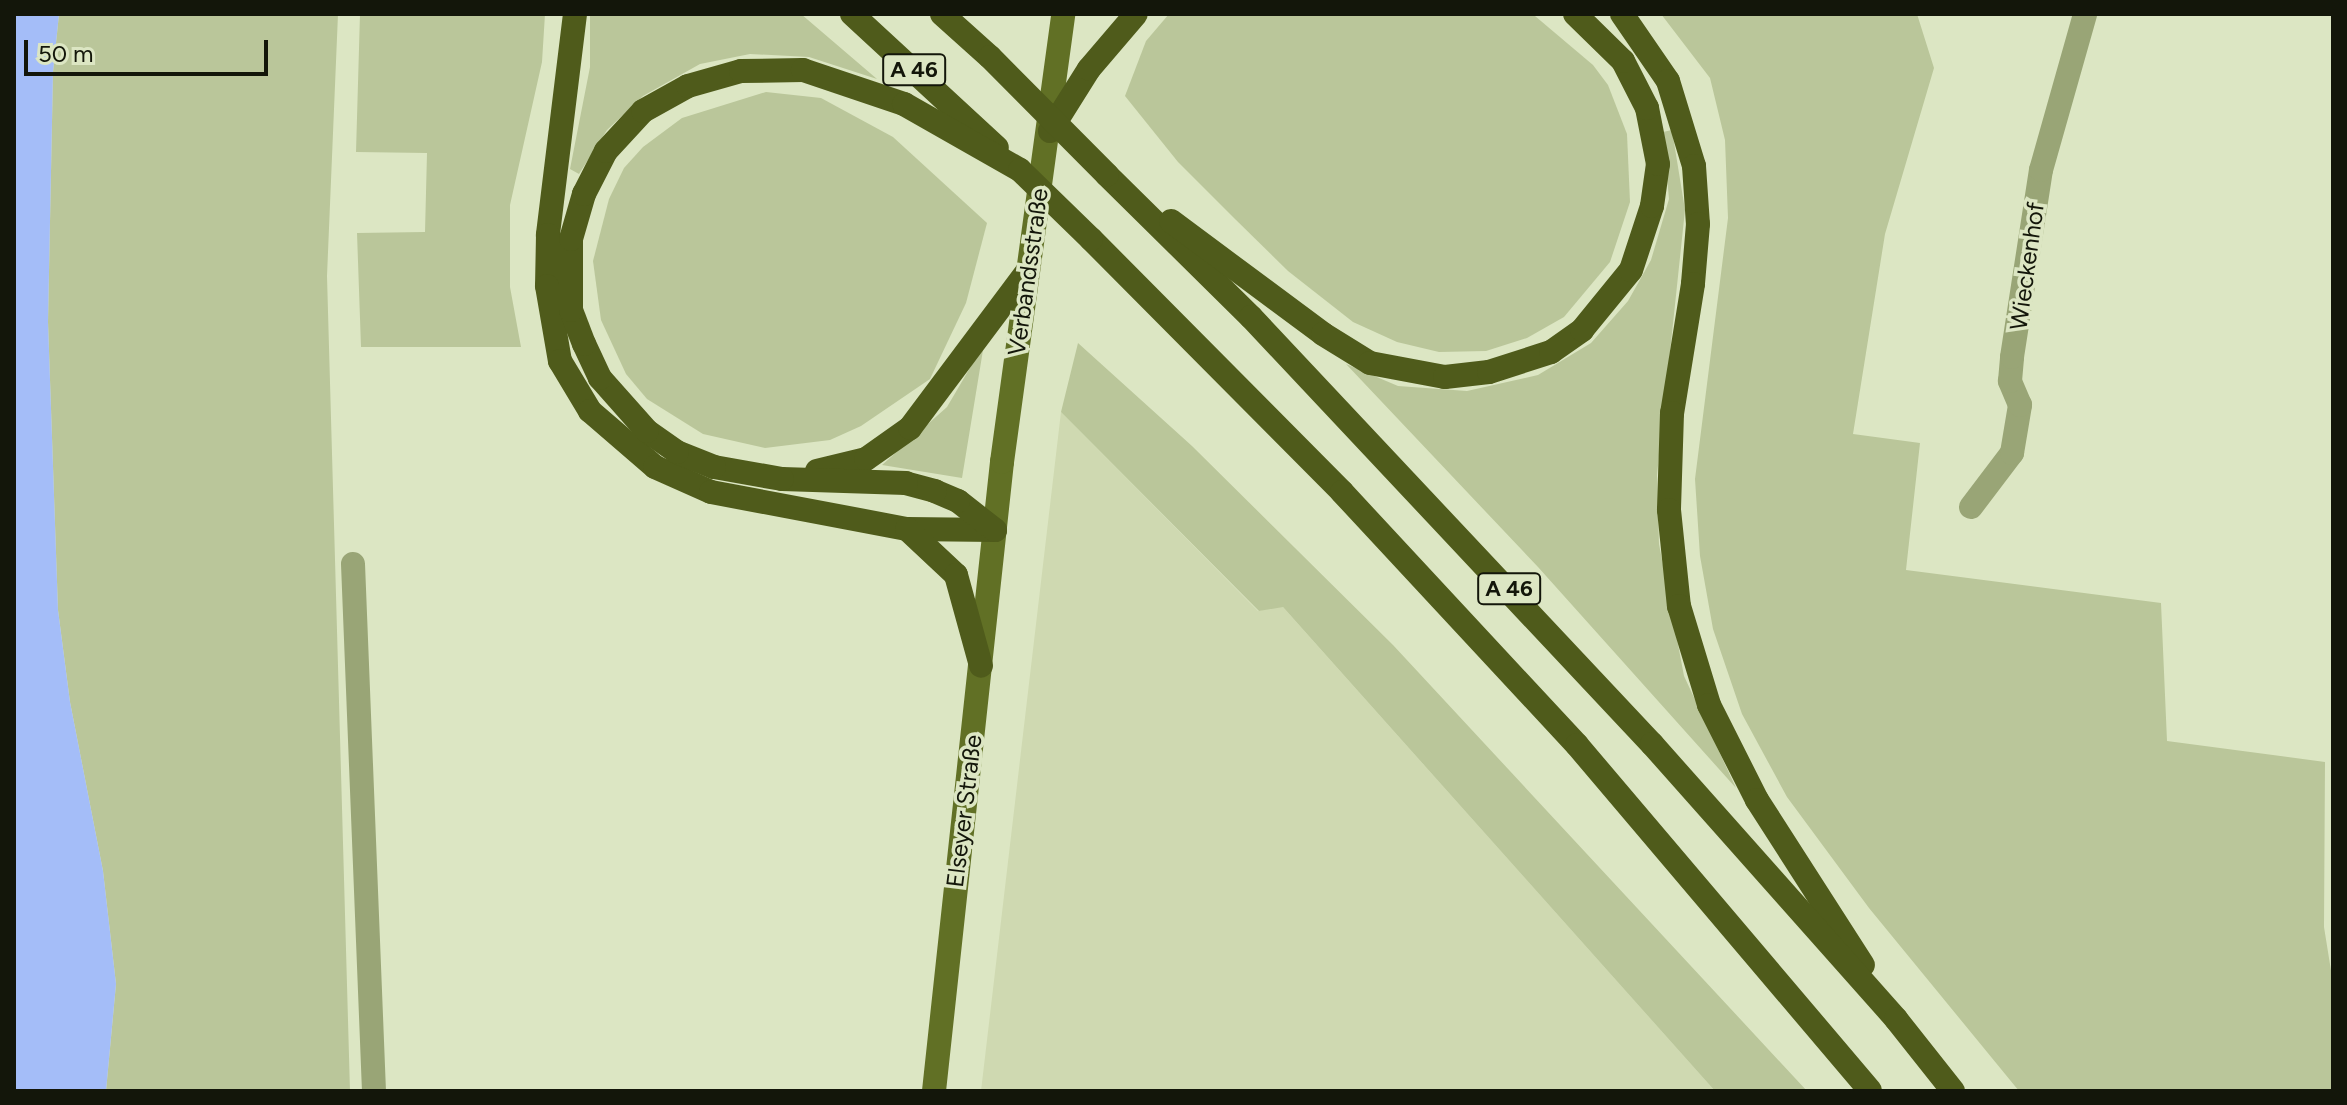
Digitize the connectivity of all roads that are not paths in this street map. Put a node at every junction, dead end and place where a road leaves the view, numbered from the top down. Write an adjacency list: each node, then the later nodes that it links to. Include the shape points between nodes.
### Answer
1 (575, 14): 15 (highway, via 548,235 547,286 560,361 590,411 624,445 696,486 768,506)
2 (852, 14): 10 (highway, A 46)
3 (942, 14): 11 (highway, A 46, bridge)
4 (1063, 14): 9 (main road, Verbandsstraße)
5 (1136, 14): 9 (highway, via 1089,69)
6 (1575, 14): 11 (highway, via 1623,61 1647,108 1658,164 1652,206 1631,270 1582,330 1551,352 1489,372 1445,377 1370,363)
7 (1622, 14): 19 (highway, via 1668,81 1694,166 1698,224 1693,284 1671,427 1669,510 1679,606 1709,705 1757,800)
8 (2085, 14): 14 (street, Wieckenhof, via 2041,170 2012,357 2010,381 2020,405 2012,453)
9 (1050, 131): 12 (main road, Verbandsstraße)
10 (974, 135): 13 (highway, via 904,104 803,70 741,71 688,86 643,111 606,151 584,194 571,239 568,278 571,310 600,378 621,408 677,452 714,467); 22 (highway, A 46, bridge, via 1020,170 1342,492 1567,733)
11 (1107, 175): 19 (highway, A 46, via 1455,530)
12 (1026, 273): 13 (highway, via 910,428 866,459); 16 (main road, Verbandsstraße)
13 (782, 479): 16 (highway, via 906,483 958,501)
14 (1971, 507)
15 (907, 529): 16 (highway); 18 (highway, via 956,575)
16 (995, 530): 18 (main road, Elseyer Straße)
17 (353, 564): 20 (street)
18 (981, 666): 21 (main road, Elseyer Straße)
19 (1896, 1019): 23 (highway, A 46)
20 (374, 1091)
21 (934, 1091)
22 (1870, 1091)
23 (1953, 1091)

